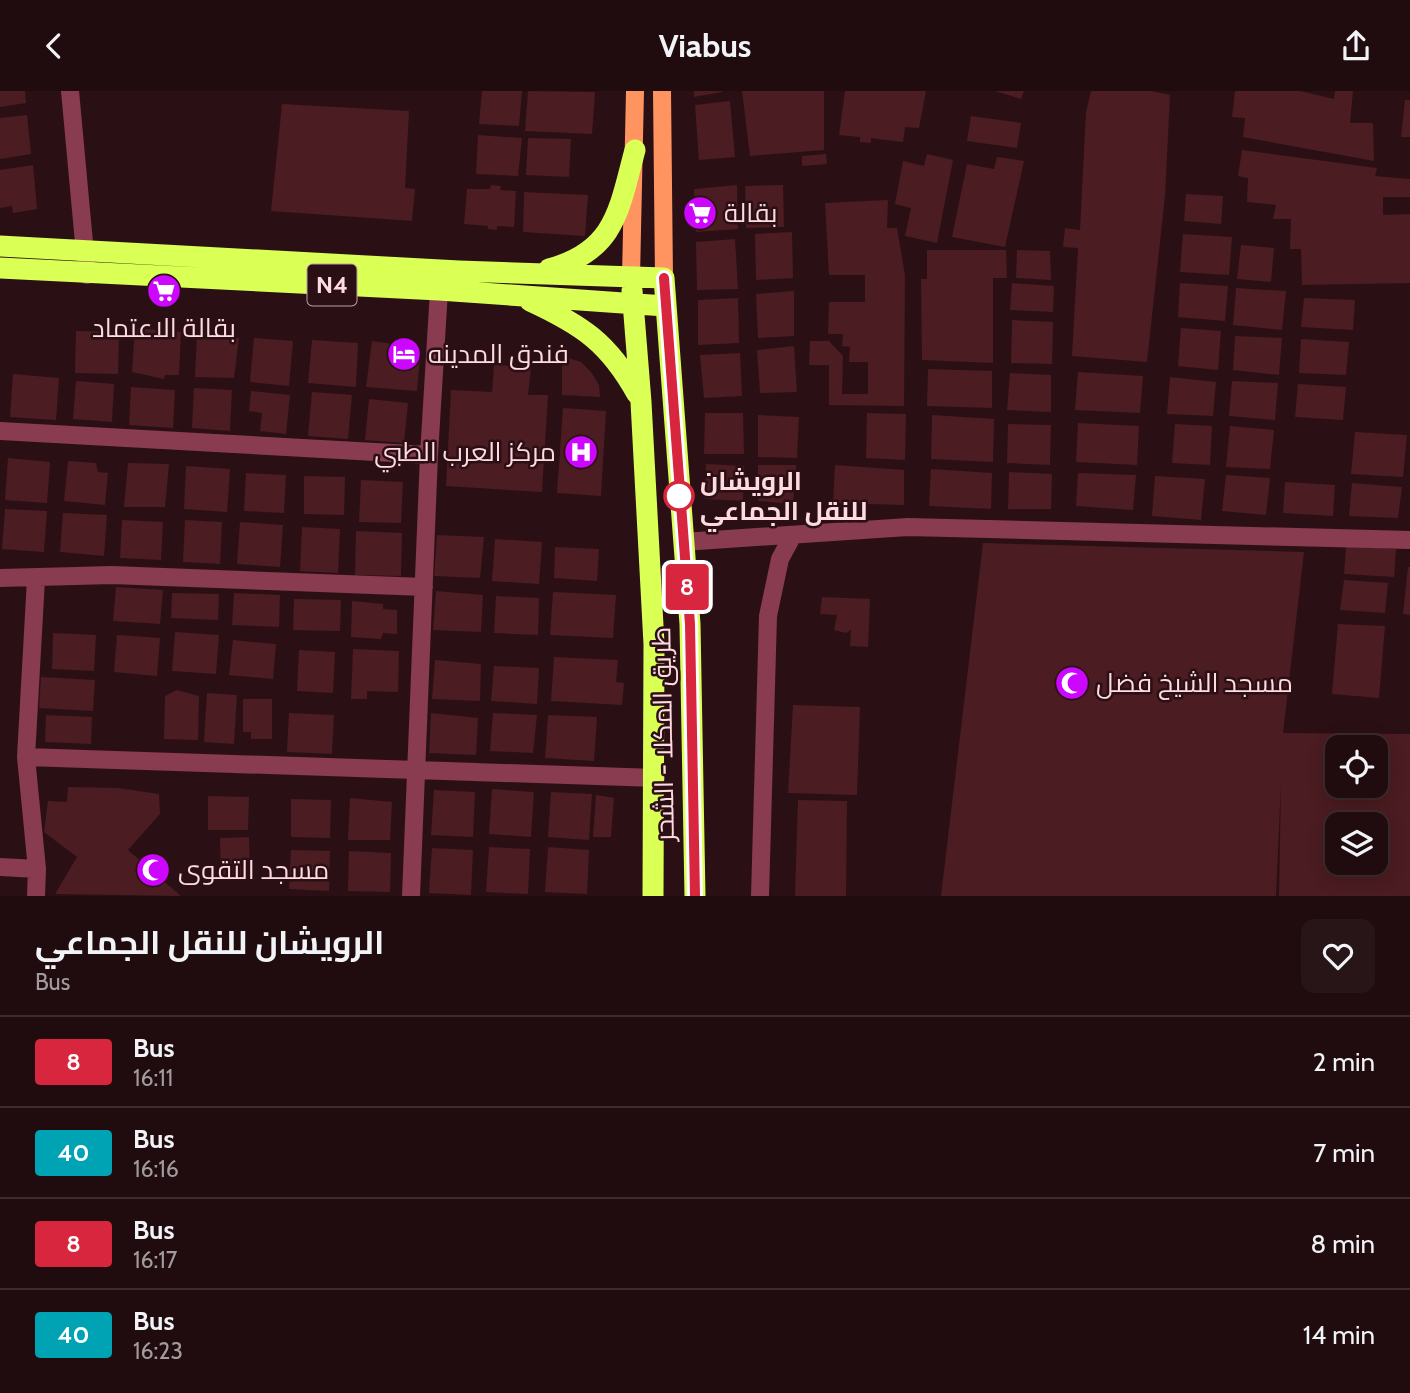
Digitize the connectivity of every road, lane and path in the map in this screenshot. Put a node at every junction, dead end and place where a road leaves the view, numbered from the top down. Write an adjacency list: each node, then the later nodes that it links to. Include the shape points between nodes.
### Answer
1 (70, 91): 6 (street)
2 (635, 91): 4 (main road)
3 (662, 91): 11 (main road)
4 (635, 150): 8 (highway, via 607,235 571,263); 10 (main road)
5 (0, 246): 6 (highway, N4)
6 (85, 251): 8 (highway, N4); 9 (street)
7 (0, 268): 9 (highway, N4)
8 (533, 273): 10 (highway, N4)
9 (88, 275): 12 (highway, N4)
10 (631, 277): 11 (highway, N4); 14 (highway, طريق المكلا - الشحر)
11 (664, 278): 15 (highway, طريق المكلا - الشحر)
12 (439, 289): 13 (highway, N4); 18 (street)
13 (515, 294): 14 (highway, N4); 16 (highway, via 568,319 603,344)
14 (632, 304): 15 (highway, N4); 16 (highway, طريق المكلا - الشحر)
15 (665, 306): 21 (highway, طريق المكلا - الشحر)
16 (641, 402): 27 (highway, طريق المكلا - الشحر)
17 (0, 431): 18 (street)
18 (429, 455): 24 (street)
19 (793, 535): 20 (street, via 908,527); 21 (street); 34 (street, via 780,559 768,616)
20 (1410, 540)
21 (683, 542): 33 (highway, طريق المكلا - الشحر, via 690,624)
22 (0, 578): 23 (street)
23 (36, 579): 24 (street, via 112,575); 25 (street)
24 (424, 587): 26 (street)
25 (26, 757): 26 (street); 29 (street)
26 (416, 771): 27 (street); 31 (street)
27 (656, 778): 32 (highway, طريق المكلا - الشحر)
28 (0, 867): 29 (street)
29 (37, 869): 30 (street)
30 (36, 896)
31 (411, 896)
32 (653, 896)
33 (695, 896)
34 (760, 896)

